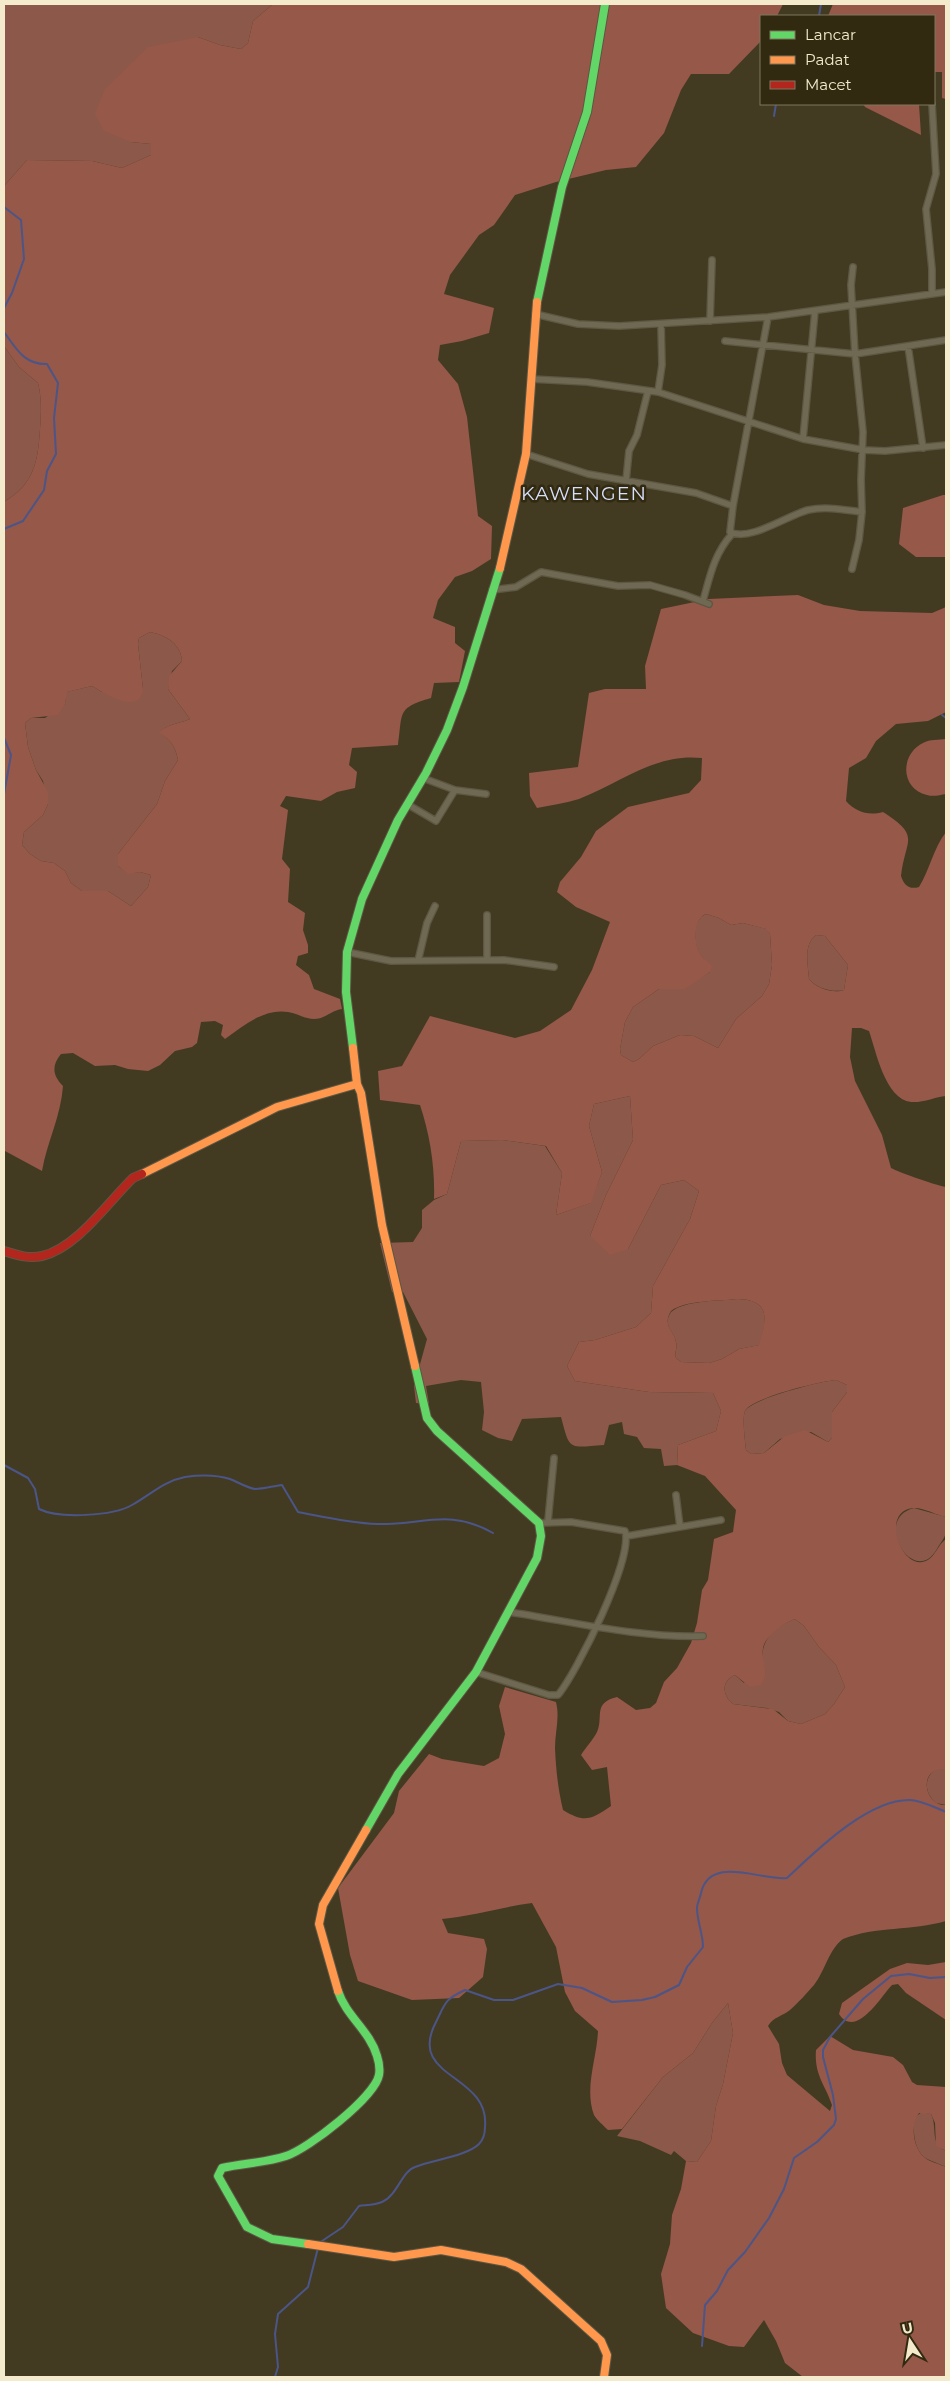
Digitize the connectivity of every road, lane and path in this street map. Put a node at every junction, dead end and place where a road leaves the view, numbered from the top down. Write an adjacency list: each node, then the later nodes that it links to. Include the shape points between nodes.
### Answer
1 (605, 4): 9 (street, via 587,112 562,187)
2 (932, 105): 6 (street, via 936,174 926,209)
3 (712, 260): 11 (street)
4 (853, 267): 7 (street)
5 (946, 292): 6 (street)
6 (932, 294): 7 (street)
7 (852, 305): 8 (street); 18 (street)
8 (815, 311): 10 (street); 17 (street)
9 (535, 314): 12 (street, via 578,324); 19 (street)
10 (768, 318): 11 (street); 15 (street)
11 (710, 321): 12 (street)
12 (661, 324): 21 (street, via 662,365)
13 (946, 340): 16 (street)
14 (725, 341): 15 (street)
15 (763, 345): 17 (street); 22 (street)
16 (908, 346): 18 (street); 25 (street)
17 (812, 348): 18 (street); 23 (street)
18 (856, 354): 26 (street)
19 (531, 379): 20 (street, via 587,382); 27 (street)
20 (648, 391): 21 (street); 28 (street, via 637,435 629,451)
21 (658, 392): 22 (street)
22 (749, 422): 23 (street); 29 (street)
23 (803, 439): 26 (street)
24 (946, 445): 25 (street)
25 (923, 448): 26 (street)
26 (863, 449): 30 (street)
27 (526, 454): 28 (street, via 588,474); 33 (street, via 503,559)
28 (626, 482): 29 (street, via 696,493)
29 (733, 506): 31 (street)
30 (862, 512): 31 (street, via 809,510 762,529); 32 (street)
31 (732, 534): 33 (street, via 714,560 706,603 650,585 618,586 541,572 516,587)
32 (852, 569)
33 (492, 590): 34 (street, via 448,730)
34 (423, 778): 35 (street); 37 (street)
35 (455, 790): 36 (street); 37 (street, via 436,821)
36 (486, 794)
37 (407, 804): 40 (street, via 362,899)
38 (434, 906): 42 (street, via 426,923)
39 (487, 915): 41 (street)
40 (347, 952): 42 (street, via 391,961); 44 (street, via 346,992)
41 (488, 960): 42 (street); 43 (street)
42 (418, 961)
43 (554, 968)
44 (357, 1084): 45 (street, via 267,1111 133,1178 85,1226 49,1256 19,1258); 50 (street, via 382,1225 427,1418 437,1431)
45 (4, 1251)
46 (554, 1458): 49 (street)
47 (676, 1495): 51 (street)
48 (721, 1520): 51 (street)
49 (548, 1521): 50 (street); 52 (street, via 623,1530)
50 (539, 1523): 53 (street, via 541,1536 537,1558)
51 (680, 1527): 52 (street)
52 (627, 1536): 54 (street)
53 (509, 1612): 54 (street); 56 (street)
54 (598, 1626): 55 (street, via 668,1637); 56 (street, via 558,1695)
55 (704, 1636)
56 (476, 1672): 57 (street, via 398,1774 318,1918 342,2004 371,2042 378,2061 379,2077 342,2118 309,2145 286,2156 222,2168 218,2174 247,2227 272,2239 401,2257 441,2250 515,2265 602,2341 607,2355)
57 (604, 2377)

